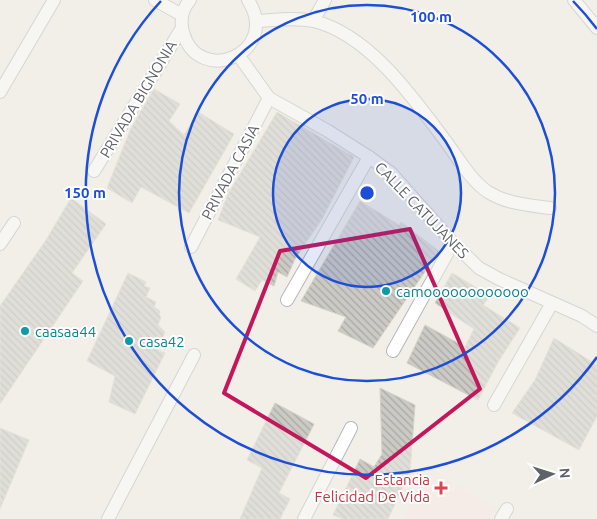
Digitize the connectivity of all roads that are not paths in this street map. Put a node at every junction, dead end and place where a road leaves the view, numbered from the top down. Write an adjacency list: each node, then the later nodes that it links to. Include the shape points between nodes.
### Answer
1 (54, 0): 12 (street)
2 (155, 0): 9 (street)
3 (190, 0): 9 (street, PRIVADA BIGNONIA)
4 (248, 0): 7 (street, via 254,8)
5 (325, 0): 8 (street)
6 (574, 0): 10 (street)
7 (256, 21): 8 (street); 11 (street, via 252,41)
8 (313, 21): 16 (street, via 334,28 367,49 416,101 486,191 502,200)
9 (182, 22): 11 (street, via 185,40 202,58 214,61); 15 (street, PRIVADA BIGNONIA)
10 (597, 28)
11 (239, 56): 13 (street, CALLE CATUJANES)
12 (0, 92)
13 (269, 98): 14 (street, CALLE CATUJANES); 20 (street, PRIVADA CASIA)
14 (370, 157): 18 (street, CALLE CATUJANES, via 391,173); 21 (street)
15 (94, 171)
16 (550, 208)
17 (14, 223): 19 (street)
18 (453, 243): 22 (street, CALLE CATUJANES, via 478,268); 24 (street)
19 (0, 244)
20 (191, 246)
21 (287, 300)
22 (552, 302): 23 (street, CALLE CATUJANES); 26 (street)
23 (597, 326)
24 (393, 351)
25 (194, 355): 28 (street)
26 (494, 405)
27 (351, 428): 29 (street)
28 (108, 519)
29 (304, 519)

